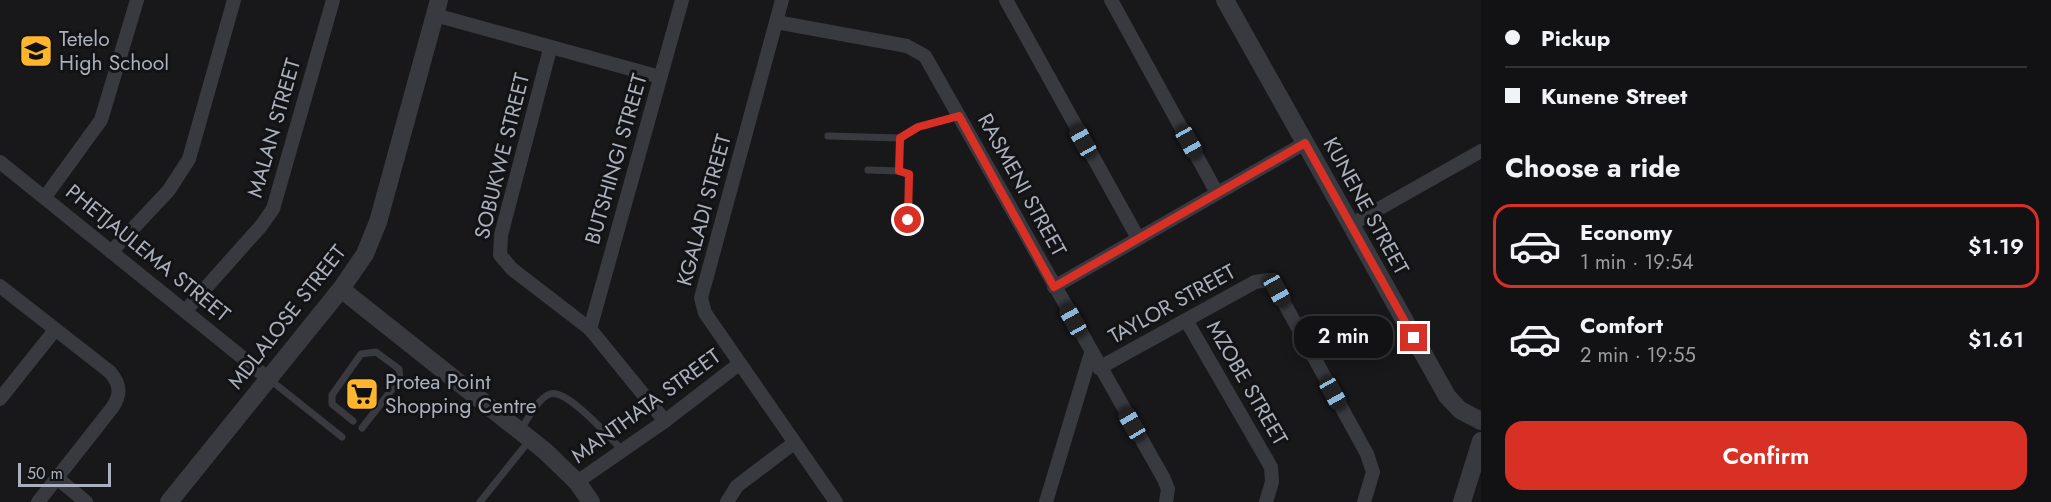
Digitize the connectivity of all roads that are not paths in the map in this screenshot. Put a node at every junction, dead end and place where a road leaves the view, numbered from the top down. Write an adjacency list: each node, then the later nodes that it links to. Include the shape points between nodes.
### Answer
1 (137, 0): 22 (street, via 101,120)
2 (234, 0): 26 (street, via 189,159 169,190)
3 (333, 0): 30 (street, MALAN STREET, via 273,209)
4 (682, 0): 12 (street, BUTSHINGI STREET)
5 (782, 0): 10 (street, KGALADI STREET)
6 (1006, 0): 25 (street)
7 (1111, 0): 21 (street)
8 (1225, 0): 16 (street, KUNENE STREET)
9 (437, 8): 11 (street); 29 (street, MDLALOSE STREET, via 375,230 365,254)
10 (776, 22): 13 (street, RASMENI STREET, via 916,49 927,59); 35 (street, KGALADI STREET, via 701,298 705,313)
11 (550, 49): 12 (street); 32 (street, SOBUKWE STREET, via 500,250 507,265)
12 (660, 77): 32 (street, BUTSHINGI STREET)
13 (959, 116): 15 (lane, via 918,127); 28 (street, RASMENI STREET)
14 (828, 136): 15 (lane)
15 (900, 138): 20 (lane)
16 (1305, 143): 21 (street); 24 (street, KUNENE STREET)
17 (1481, 151): 24 (street)
18 (0, 162): 22 (street, PHETJAULEMA STREET)
19 (868, 170): 20 (lane)
20 (899, 171): 23 (lane, via 909,174)
21 (1217, 193): 25 (street)
22 (45, 197): 26 (street, PHETJAULEMA STREET)
23 (908, 220)
24 (1352, 224): 41 (street, KUNENE STREET, via 1447,396 1460,410)
25 (1138, 238): 28 (street)
26 (111, 252): 30 (street, PHETJAULEMA STREET)
27 (0, 286): 33 (street)
28 (1054, 287): 34 (street, RASMENI STREET)
29 (341, 289): 37 (street, MDLALOSE STREET); 43 (street)
30 (186, 310): 37 (street, PHETJAULEMA STREET)
31 (1186, 320): 36 (street, TAYLOR STREET); 59 (street, MZOBE STREET, via 1271,467 1272,482); 60 (street, TAYLOR STREET, via 1257,281 1272,283 1368,458 1373,472)
32 (590, 329): 40 (street, SOBUKWE STREET)
33 (55, 330): 38 (street); 48 (street, via 110,372 119,388 117,401)
34 (1091, 353): 36 (street, RASMENI STREET); 57 (street)
35 (740, 364): 40 (street, MANTHATA STREET); 46 (street, KGALADI STREET)
36 (1099, 368): 58 (street, RASMENI STREET, via 1166,483)
37 (269, 379): 44 (lane); 50 (street, MDLALOSE STREET)
38 (0, 399)
39 (353, 421): 42 (lane, via 332,404 332,395 361,354 376,352 399,369 400,379)
40 (665, 421): 47 (street, MANTHATA STREET)
41 (1481, 421)
42 (362, 428)
43 (525, 435): 47 (lane, via 542,399 555,393 587,415); 49 (street); 53 (lane)
44 (342, 437)
45 (1481, 441): 61 (street)
46 (794, 443): 55 (street, via 733,490); 56 (street, KGALADI STREET)
47 (623, 451): 49 (street, MANTHATA STREET)
48 (57, 478): 51 (street); 52 (street)
49 (577, 482): 54 (street)
50 (171, 501)
51 (38, 502)
52 (86, 502)
53 (480, 502)
54 (591, 502)
55 (727, 502)
56 (836, 502)
57 (1046, 502)
58 (1166, 502)
59 (1266, 502)
60 (1364, 502)
61 (1462, 502)

